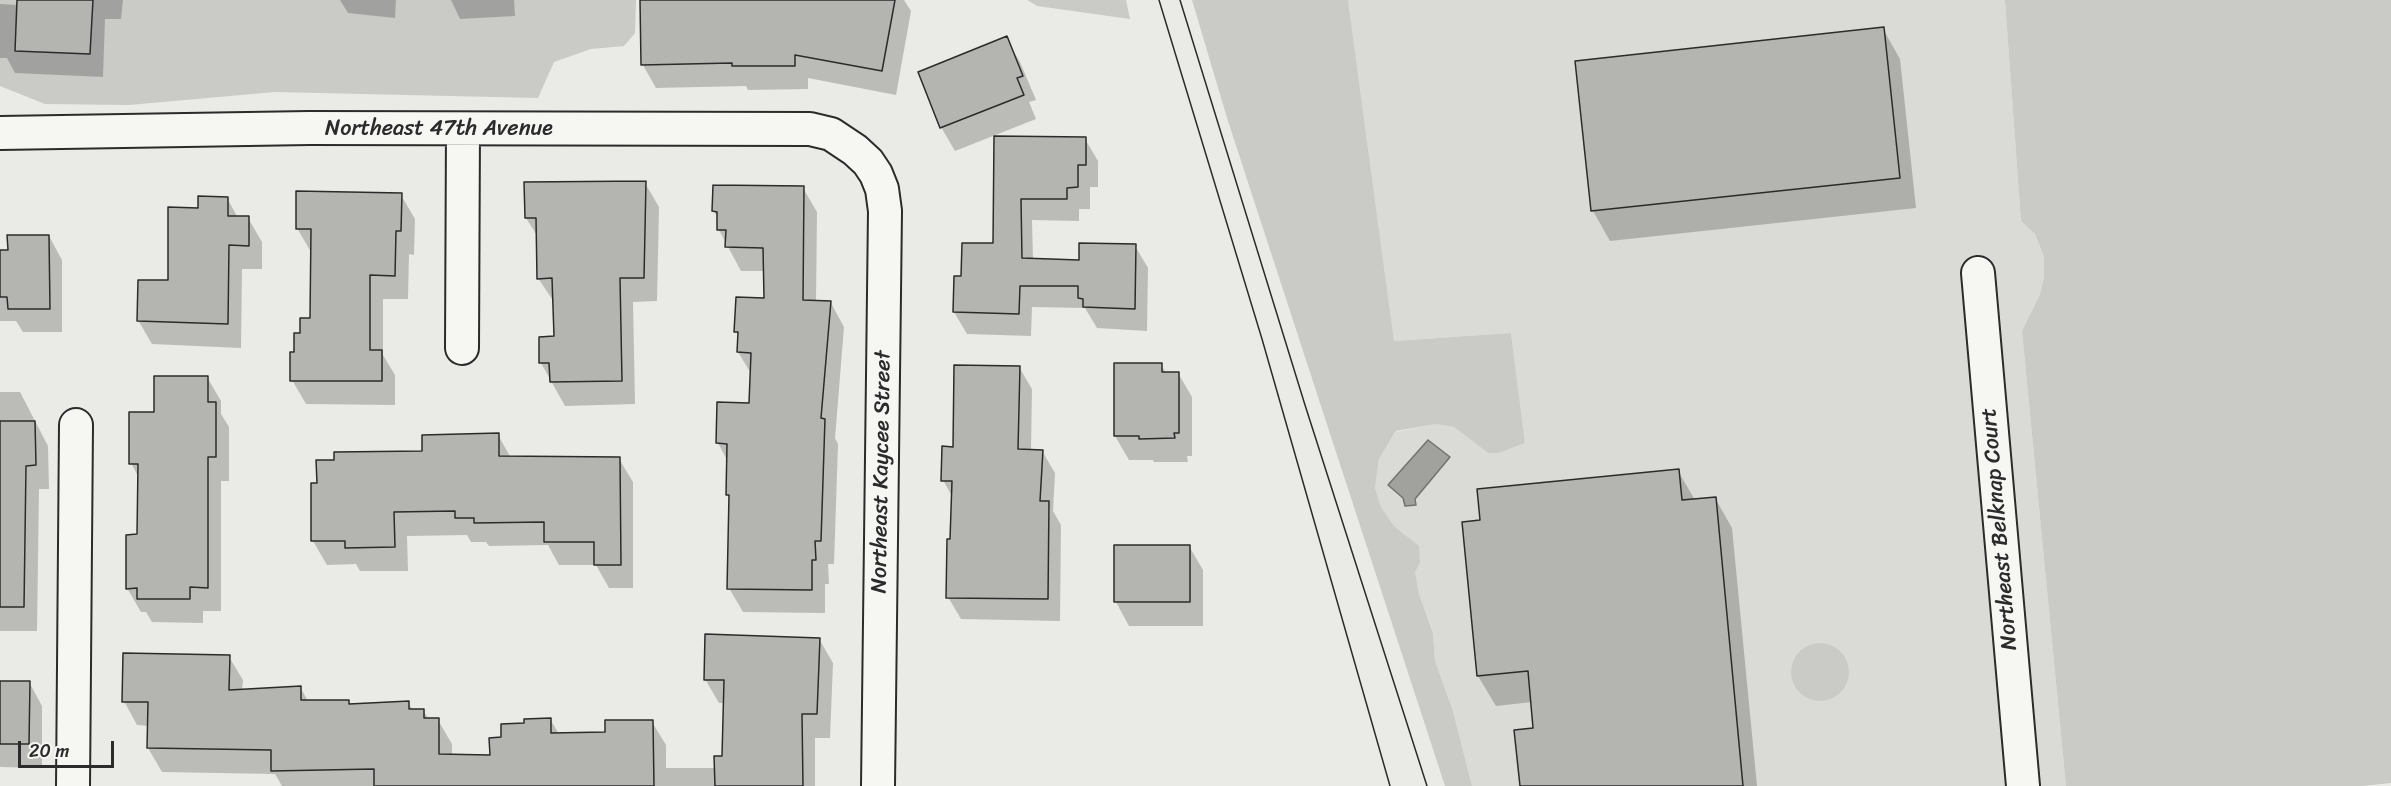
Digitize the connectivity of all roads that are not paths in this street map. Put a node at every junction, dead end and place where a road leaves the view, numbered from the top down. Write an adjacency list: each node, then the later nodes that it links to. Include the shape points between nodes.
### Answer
1 (463, 129): 2 (street, Northeast 47th Avenue); 3 (street, Northeast 47th Avenue, via 810,129 831,134); 5 (street)
2 (0, 133)
3 (868, 162): 8 (street, Northeast Kaycee Street, via 882,189 886,228)
4 (1978, 273): 9 (street, Northeast Belknap Court)
5 (462, 348)
6 (76, 424): 7 (street)
7 (73, 786)
8 (878, 786)
9 (2023, 786)

